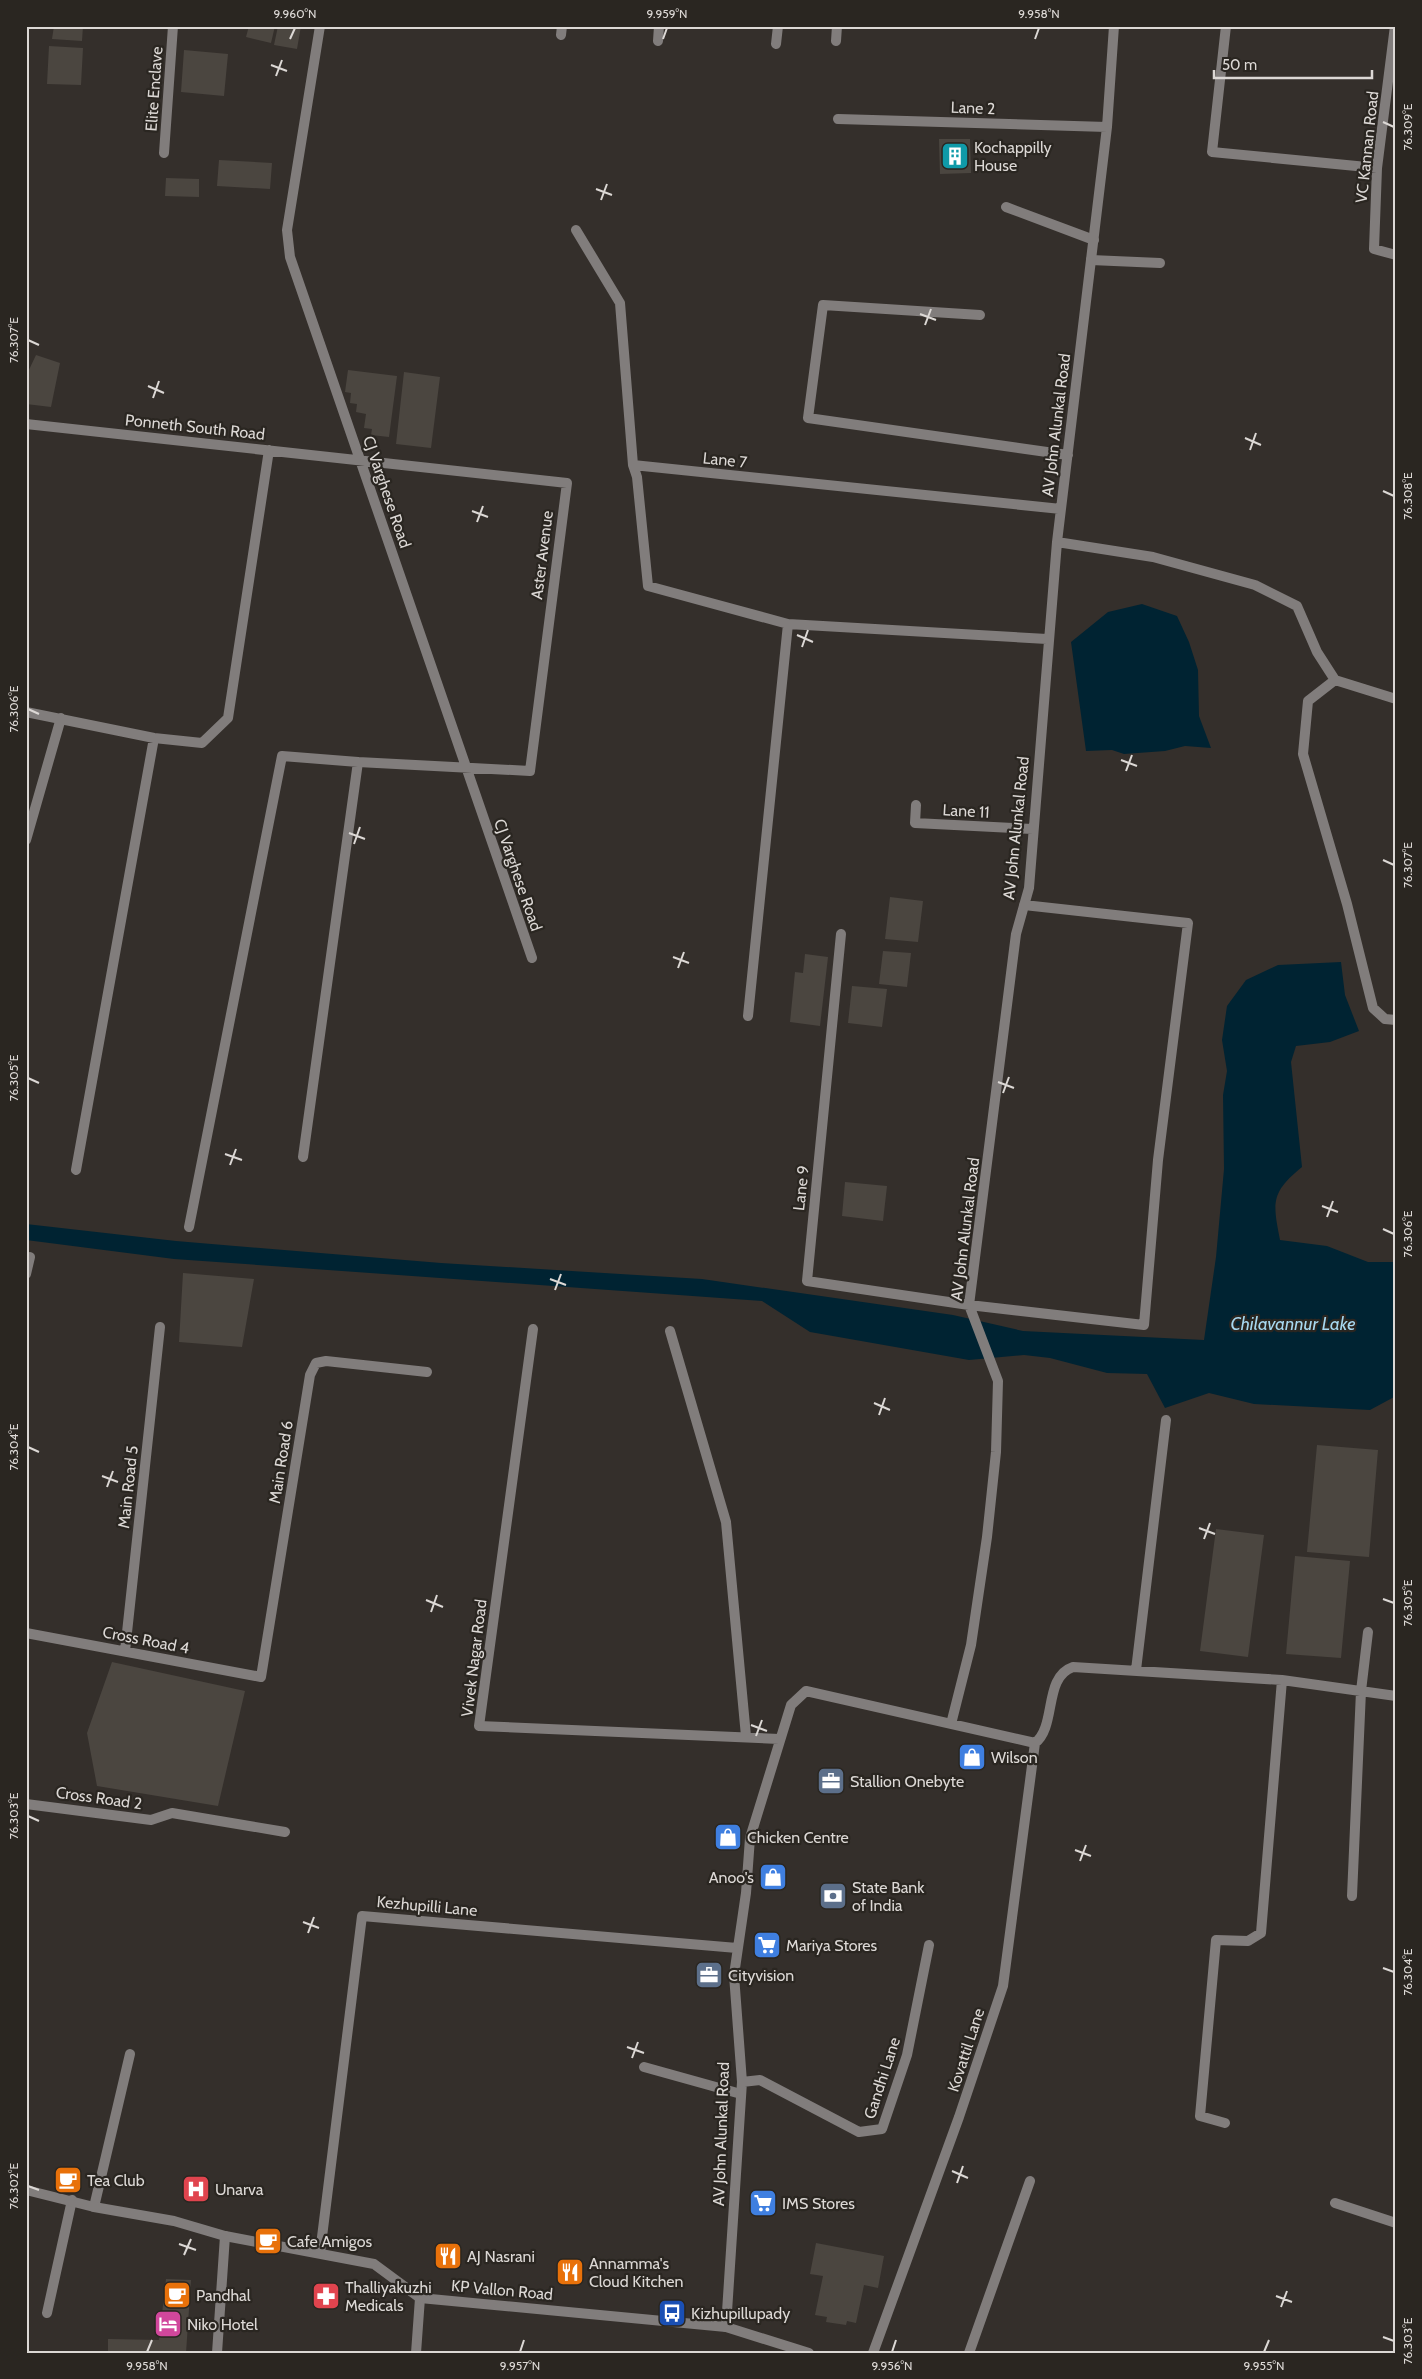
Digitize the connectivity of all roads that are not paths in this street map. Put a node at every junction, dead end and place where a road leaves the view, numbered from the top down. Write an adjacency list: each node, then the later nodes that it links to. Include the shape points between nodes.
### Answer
1 (173, 26): 15 (street, Elite Enclave)
2 (320, 26): 27 (street, CJ Varghese Road, via 286,230 290,257)
3 (659, 26): 10 (street)
4 (778, 26): 11 (street)
5 (837, 26): 9 (street)
6 (1114, 26): 14 (street, AV John Alunkal Road)
7 (1226, 26): 16 (street, via 1212,152)
8 (1396, 26): 12 (street, VC Kannan Road)
9 (836, 40)
10 (658, 41)
11 (776, 44)
12 (1394, 53): 16 (street, VC Kannan Road)
13 (838, 119): 14 (street, Lane 2)
14 (1107, 127): 19 (street, AV John Alunkal Road)
15 (164, 153)
16 (1377, 168): 20 (street, VC Kannan Road, via 1374,249)
17 (1006, 207): 19 (street)
18 (576, 230): 28 (street, via 620,303)
19 (1094, 240): 21 (street, AV John Alunkal Road)
20 (1396, 255)
21 (1091, 260): 22 (street); 26 (street, AV John Alunkal Road)
22 (1160, 263)
23 (980, 315): 26 (street, via 823,305 808,418)
24 (26, 424): 25 (street, Ponneth South Road)
25 (269, 450): 27 (street, Ponneth South Road); 38 (street, via 228,718 202,743)
26 (1068, 455): 29 (street, AV John Alunkal Road)
27 (360, 460): 40 (street, CJ Varghese Road); 40 (street, Aster Avenue, via 567,483 530,771)
28 (633, 466): 29 (street, Lane 7); 32 (street, via 637,477 648,586)
29 (1061, 508): 30 (street, AV John Alunkal Road)
30 (1057, 542): 33 (street, AV John Alunkal Road); 34 (street, via 1153,557 1212,572 1264,590 1297,606 1317,652)
31 (751, 620): 32 (street)
32 (788, 624): 33 (street); 47 (street)
33 (1048, 639): 42 (street, AV John Alunkal Road)
34 (1336, 680): 35 (street); 48 (street, via 1308,701 1303,754 1347,904 1373,1008 1385,1019)
35 (1396, 698)
36 (26, 712): 37 (street)
37 (60, 718): 38 (street); 43 (street)
38 (154, 738): 50 (street)
39 (358, 762): 40 (street); 49 (street); 51 (street, via 282,756)
40 (464, 766): 46 (street, CJ Varghese Road)
41 (916, 805): 42 (street, Lane 11, via 914,823)
42 (1033, 829): 44 (street, AV John Alunkal Road, via 1029,888)
43 (26, 840)
44 (1024, 905): 54 (street, AV John Alunkal Road, via 1016,934); 54 (street, via 1188,923 1158,1160 1144,1325)
45 (841, 934): 54 (street, Lane 9, via 807,1281)
46 (532, 958)
47 (748, 1016)
48 (1396, 1020)
49 (303, 1157)
50 (76, 1170)
51 (189, 1227)
52 (30, 1257): 53 (street)
53 (26, 1274)
54 (969, 1305): 68 (street, AV John Alunkal Road, via 998,1381 996,1452 971,1645)
55 (160, 1327): 62 (street, Main Road 5)
56 (533, 1328): 69 (street, Vivek Nagar Road, via 479,1726)
57 (670, 1330): 69 (street, via 726,1522)
58 (426, 1372): 64 (street, Main Road 6, via 326,1360 316,1363 310,1375)
59 (1166, 1420): 63 (street)
60 (1368, 1632): 66 (street)
61 (26, 1633): 62 (street, Cross Road 4)
62 (125, 1651): 64 (street, Cross Road 4)
63 (1136, 1670): 65 (street); 71 (street, via 1066,1669 1056,1684 1043,1737)
64 (261, 1677)
65 (1282, 1680): 66 (street); 81 (street, via 1261,1933 1248,1941 1216,1940 1200,2116)
66 (1361, 1691): 67 (street); 74 (street)
67 (1396, 1696)
68 (951, 1724): 70 (street, AV John Alunkal Road, via 806,1692 791,1705); 71 (street)
69 (746, 1736): 70 (street, Vivek Nagar Road)
70 (779, 1739): 76 (street, AV John Alunkal Road, via 750,1838)
71 (1035, 1743): 96 (street, Kovattil Lane, via 1003,1986)
72 (26, 1804): 73 (street, Cross Road 2, via 151,1820 172,1813)
73 (285, 1832)
74 (1352, 1896)
75 (929, 1945): 79 (street, Gandhi Lane, via 907,2055 882,2129 859,2132 760,2080)
76 (737, 1948): 79 (street, AV John Alunkal Road, via 734,1975); 89 (street, Kezhupilli Lane, via 362,1916)
77 (130, 2054): 86 (street)
78 (644, 2068): 80 (street)
79 (742, 2082): 80 (street, AV John Alunkal Road)
80 (741, 2094): 92 (street, AV John Alunkal Road)
81 (1225, 2123)
82 (1030, 2181): 97 (street)
83 (26, 2190): 84 (street)
84 (72, 2200): 86 (street); 91 (street)
85 (1335, 2203): 87 (street)
86 (94, 2208): 88 (street, via 174,2221)
87 (1396, 2223)
88 (225, 2236): 89 (street); 93 (street)
89 (320, 2253): 90 (street, via 374,2264)
90 (420, 2298): 92 (street, KP Vallon Road); 94 (street)
91 (47, 2314)
92 (726, 2327): 95 (street, KP Vallon Road)
93 (217, 2353)
94 (416, 2353)
95 (809, 2353)
96 (873, 2353)
97 (969, 2353)

